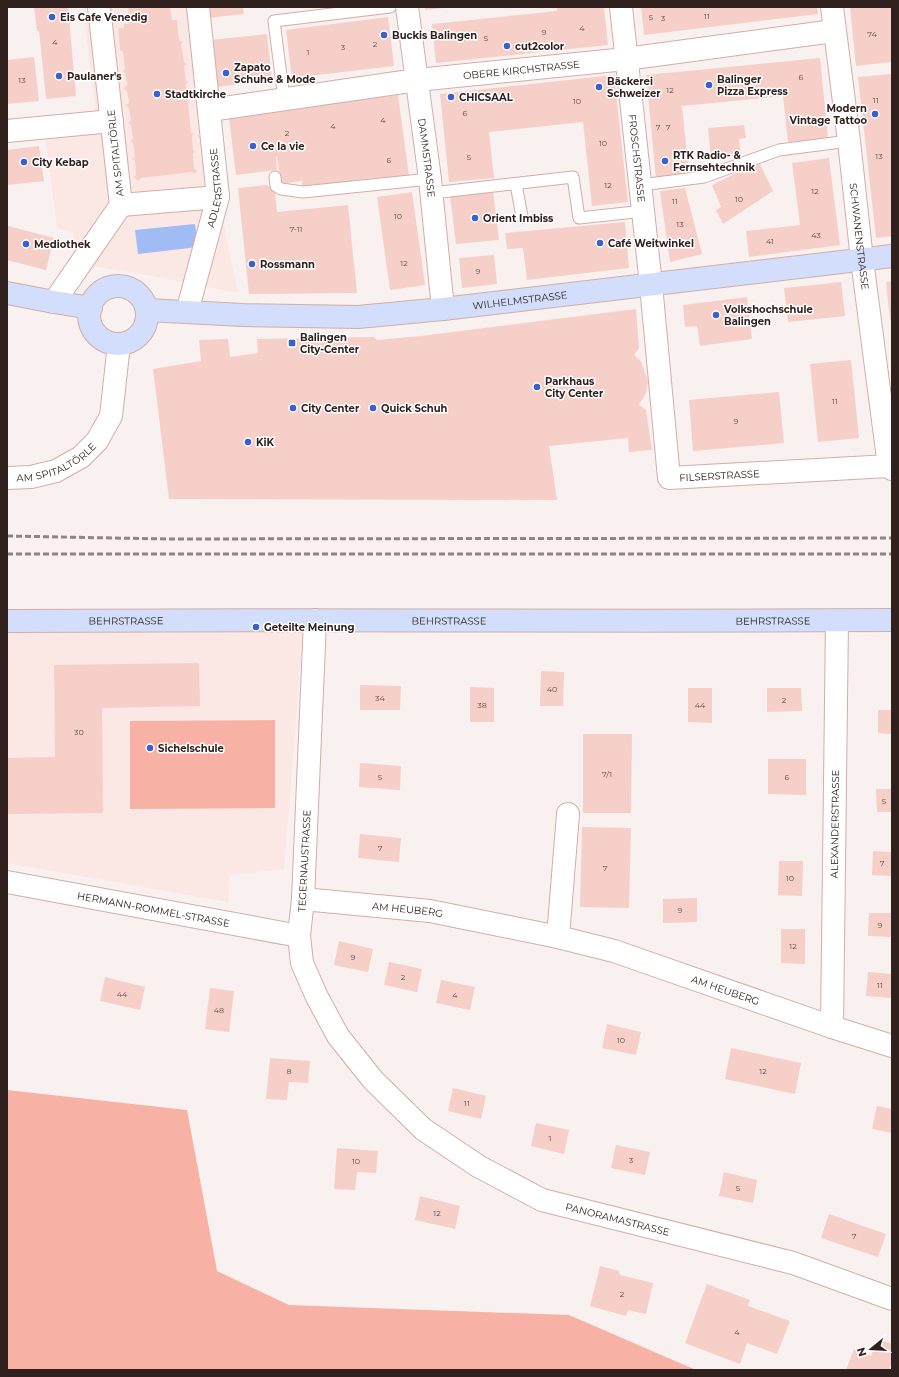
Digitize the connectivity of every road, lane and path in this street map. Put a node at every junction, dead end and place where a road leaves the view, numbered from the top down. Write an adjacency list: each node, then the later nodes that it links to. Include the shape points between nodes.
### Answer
1 (99, 7): 12 (street, AM SPITALTÖRLE)
2 (198, 7): 11 (street, ADLERSTRASSE)
3 (390, 7): 10 (lane, via 274,21)
4 (407, 7): 9 (street, DAMMSTRASSE)
5 (621, 7): 8 (street, FROSCHSTRASSE)
6 (832, 7): 7 (street, SCHWANENSTRASSE)
7 (834, 31): 8 (street, OBERE KIRCHSTRASSE); 14 (street, SCHWANENSTRASSE)
8 (626, 59): 9 (street, OBERE KIRCHSTRASSE); 18 (street, FROSCHSTRASSE)
9 (417, 80): 10 (street, OBERE KIRCHSTRASSE); 17 (street, DAMMSTRASSE)
10 (284, 99): 11 (street, OBERE KIRCHSTRASSE)
11 (210, 110): 19 (street, ADLERSTRASSE)
12 (112, 121): 13 (street); 20 (street, AM SPITALTÖRLE)
13 (7, 131)
14 (849, 141): 18 (lane, via 779,150 704,177); 24 (street, SCHWANENSTRASSE)
15 (274, 177): 17 (lane, via 276,186 281,189 303,192)
16 (516, 184): 17 (lane); 21 (lane, via 573,177 579,218); 22 (lane)
17 (431, 186): 29 (street, DAMMSTRASSE)
18 (641, 186): 21 (street, FROSCHSTRASSE)
19 (218, 197): 20 (street); 31 (street, ADLERSTRASSE)
20 (121, 205): 27 (street, AM SPITALTÖRLE)
21 (644, 211): 25 (street, FROSCHSTRASSE)
22 (522, 217)
23 (892, 256): 24 (street, WILHELMSTRASSE)
24 (862, 260): 25 (street, WILHELMSTRASSE); 33 (street, SCHWANENSTRASSE)
25 (651, 285): 29 (street, WILHELMSTRASSE); 33 (street, FILSERSTRASSE, via 669,478)
26 (7, 293): 27 (street)
27 (54, 302): 28 (street)
28 (91, 308): 30 (street, via 100,292 107,288 125,286 136,292 144,301); 32 (street, via 90,316 96,333 106,341)
29 (443, 309): 31 (street, WILHELMSTRASSE, via 358,317)
30 (147, 310): 31 (street, WILHELMSTRASSE); 32 (street, via 147,320 137,337)
31 (187, 312)
32 (119, 344): 34 (street, AM SPITALTÖRLE, via 111,416 97,441 81,457 56,471 31,478)
33 (890, 468)
34 (7, 478)
35 (315, 620): 37 (street, BEHRSTRASSE); 38 (street, BEHRSTRASSE); 41 (street, TEGERNAUSTRASSE)
36 (892, 620): 38 (street, BEHRSTRASSE)
37 (7, 621)
38 (837, 621): 44 (street, ALEXANDERSTRASSE)
39 (568, 814): 43 (street)
40 (7, 882): 42 (street, HERMANN-ROMMEL-STRASSE)
41 (303, 900): 42 (street, TEGERNAUSTRASSE); 43 (street, AM HEUBERG, via 430,911)
42 (299, 936): 46 (street, TEGERNAUSTRASSE, via 302,963 317,997 338,1036)
43 (558, 937): 44 (street, AM HEUBERG, via 614,951)
44 (832, 1027): 45 (street, AM HEUBERG)
45 (892, 1046)
46 (373, 1080): 47 (street, PANORAMASTRASSE, via 423,1129 478,1166 542,1200 793,1263)
47 (892, 1298)

